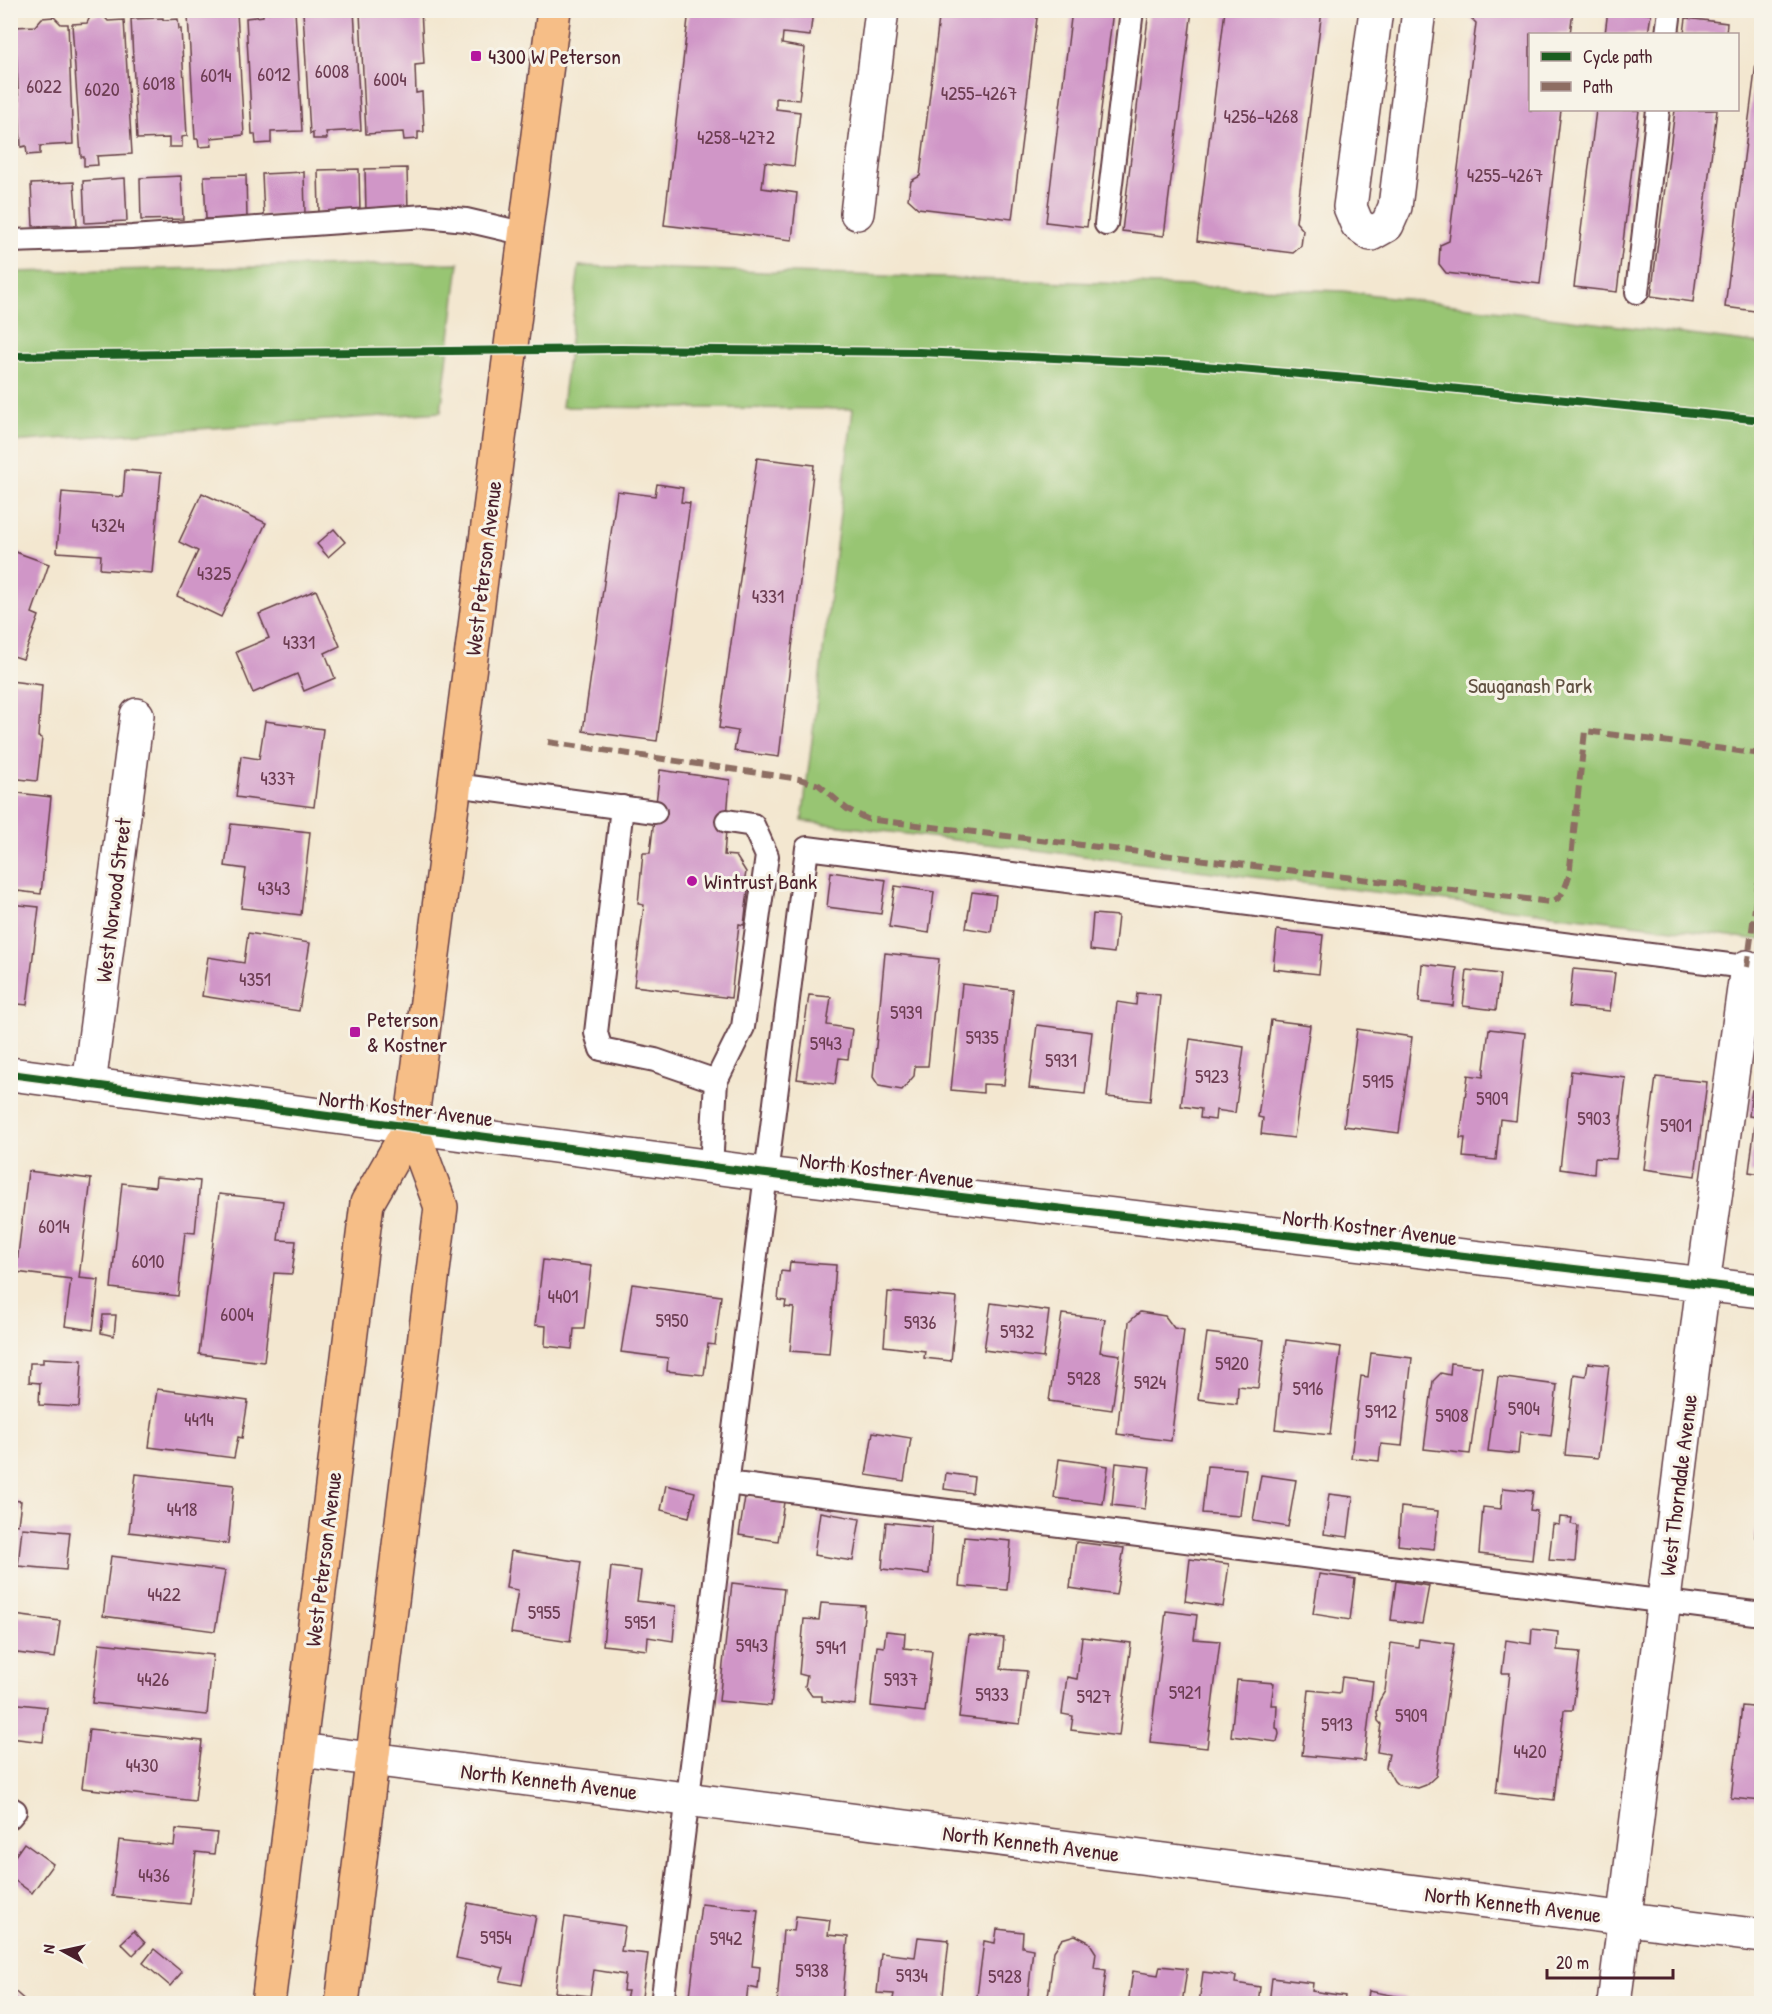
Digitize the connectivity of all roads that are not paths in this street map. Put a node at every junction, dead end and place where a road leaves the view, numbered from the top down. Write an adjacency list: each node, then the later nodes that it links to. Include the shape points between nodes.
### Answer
1 (554, 10): 11 (main road, West Peterson Avenue)
2 (882, 10): 9 (street)
3 (1132, 10): 10 (lane)
4 (1376, 10): 5 (street, via 1350,207 1357,224 1371,234 1387,225 1395,207)
5 (1419, 10)
6 (1670, 10): 7 (lane)
7 (1667, 33)
8 (1658, 111): 13 (lane)
9 (857, 213)
10 (1106, 224)
11 (525, 234): 12 (lane, via 466,220 425,216 132,237); 15 (main road, West Peterson Avenue)
12 (10, 241)
13 (1636, 292)
14 (137, 715): 22 (street, West Norwood Street)
15 (455, 785): 16 (lane); 23 (main road, West Peterson Avenue)
16 (622, 807): 17 (lane); 21 (lane, via 596,1033 601,1049 655,1060)
17 (655, 812)
18 (727, 821): 21 (lane, via 753,825 767,856 743,1027)
19 (1754, 968): 25 (lane, via 807,848); 26 (street, West Thorndale Avenue)
20 (10, 1074): 22 (street, North Kostner Avenue)
21 (716, 1081): 24 (lane)
22 (89, 1084): 23 (street, North Kostner Avenue)
23 (411, 1126): 24 (street, North Kostner Avenue); 31 (main road, West Peterson Avenue, via 367,1203); 32 (main road, West Peterson Avenue, via 441,1207)
24 (711, 1167): 25 (street, North Kostner Avenue)
25 (766, 1174): 26 (street, North Kostner Avenue); 28 (lane)
26 (1703, 1284): 27 (street, North Kostner Avenue); 29 (street, West Thorndale Avenue)
27 (1761, 1291)
28 (727, 1483): 29 (lane); 33 (lane)
29 (1664, 1602): 30 (lane); 36 (street, West Thorndale Avenue)
30 (1761, 1614)
31 (300, 1750): 32 (street, North Kenneth Avenue); 38 (main road, West Peterson Avenue)
32 (372, 1759): 33 (street, North Kenneth Avenue); 39 (main road, West Peterson Avenue)
33 (688, 1799): 36 (street, North Kenneth Avenue); 40 (lane)
34 (10, 1808): 35 (lane, via 15,1811)
35 (10, 1817)
36 (1623, 1918): 37 (street, North Kenneth Avenue); 41 (street, West Thorndale Avenue)
37 (1761, 1936)
38 (268, 2004)
39 (342, 2004)
40 (662, 2004)
41 (1614, 2004)

